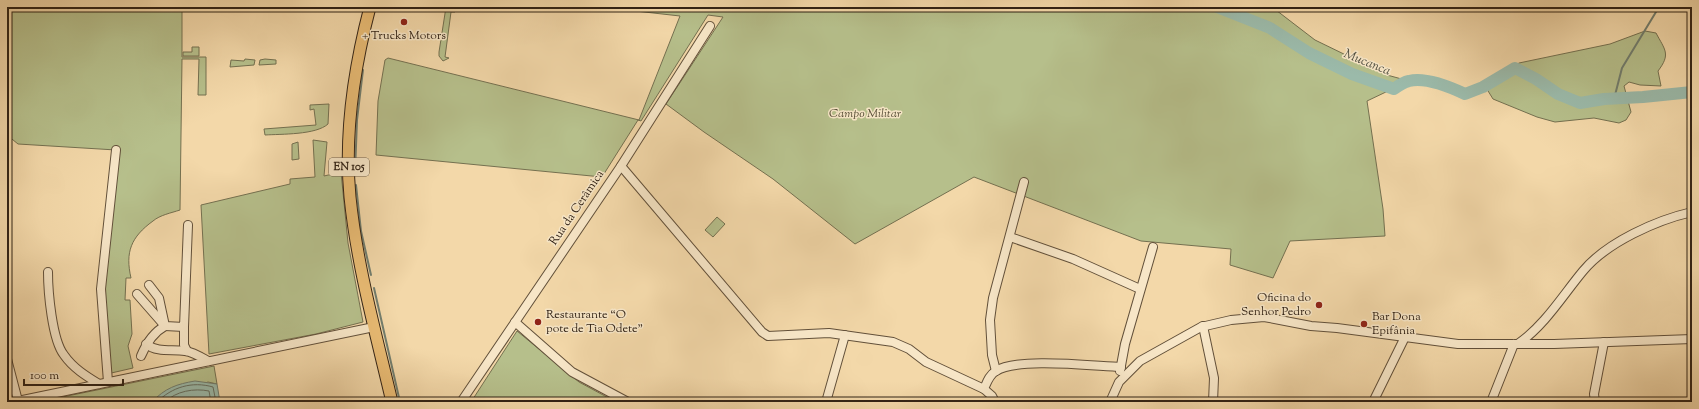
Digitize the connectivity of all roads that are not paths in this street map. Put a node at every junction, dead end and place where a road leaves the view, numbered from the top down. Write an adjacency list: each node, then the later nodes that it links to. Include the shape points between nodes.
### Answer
1 (370, 7): 18 (main road, EN 105, via 354,85 349,159 350,196 355,232)
2 (710, 26): 4 (street, Rua da Cerâmica)
3 (116, 150): 31 (street, via 101,289)
4 (621, 166): 14 (street, Rua da Cerâmica); 19 (street, via 762,332 777,337 829,333)
5 (1024, 182): 8 (street)
6 (1692, 212): 24 (street, via 1614,244 1600,254 1538,327)
7 (188, 225): 17 (street)
8 (1010, 237): 12 (street, via 1073,259); 30 (street, via 990,320 991,347)
9 (1153, 247): 12 (street)
10 (48, 272): 33 (street, via 48,300 62,354 86,376)
11 (149, 285): 15 (street, via 159,298)
12 (1140, 289): 29 (street, via 1124,344)
13 (137, 294): 15 (street)
14 (515, 322): 37 (street, Rua da Cerâmica); 38 (street, via 572,372)
15 (166, 326): 17 (street); 23 (street)
16 (1203, 326): 20 (street, via 1264,317); 32 (street, via 1140,361); 42 (street, via 1214,378)
17 (184, 327): 25 (street, via 184,345)
18 (374, 327): 28 (street); 36 (main road, EN 105)
19 (845, 335): 34 (street, via 893,342 909,349 926,362); 39 (street)
20 (1405, 338): 24 (street, via 1458,344); 43 (street)
21 (1692, 339): 22 (street)
22 (1604, 342): 24 (street); 45 (street, via 1594,394)
23 (146, 344): 25 (street, via 152,349); 26 (street)
24 (1517, 344): 44 (street)
25 (187, 351): 28 (street)
26 (141, 356)
27 (7, 359): 35 (street)
28 (208, 361): 31 (street)
29 (1121, 367): 30 (street, via 1038,364 1008,366); 32 (street)
30 (996, 371): 34 (street, via 988,379)
31 (108, 382): 33 (street)
32 (1119, 382): 41 (street)
33 (100, 384): 35 (street)
34 (984, 389): 40 (street)
35 (16, 402)
36 (392, 402)
37 (461, 402)
38 (628, 402)
39 (826, 402)
40 (995, 402)
41 (1110, 402)
42 (1213, 402)
43 (1373, 402)
44 (1491, 402)
45 (1595, 402)

